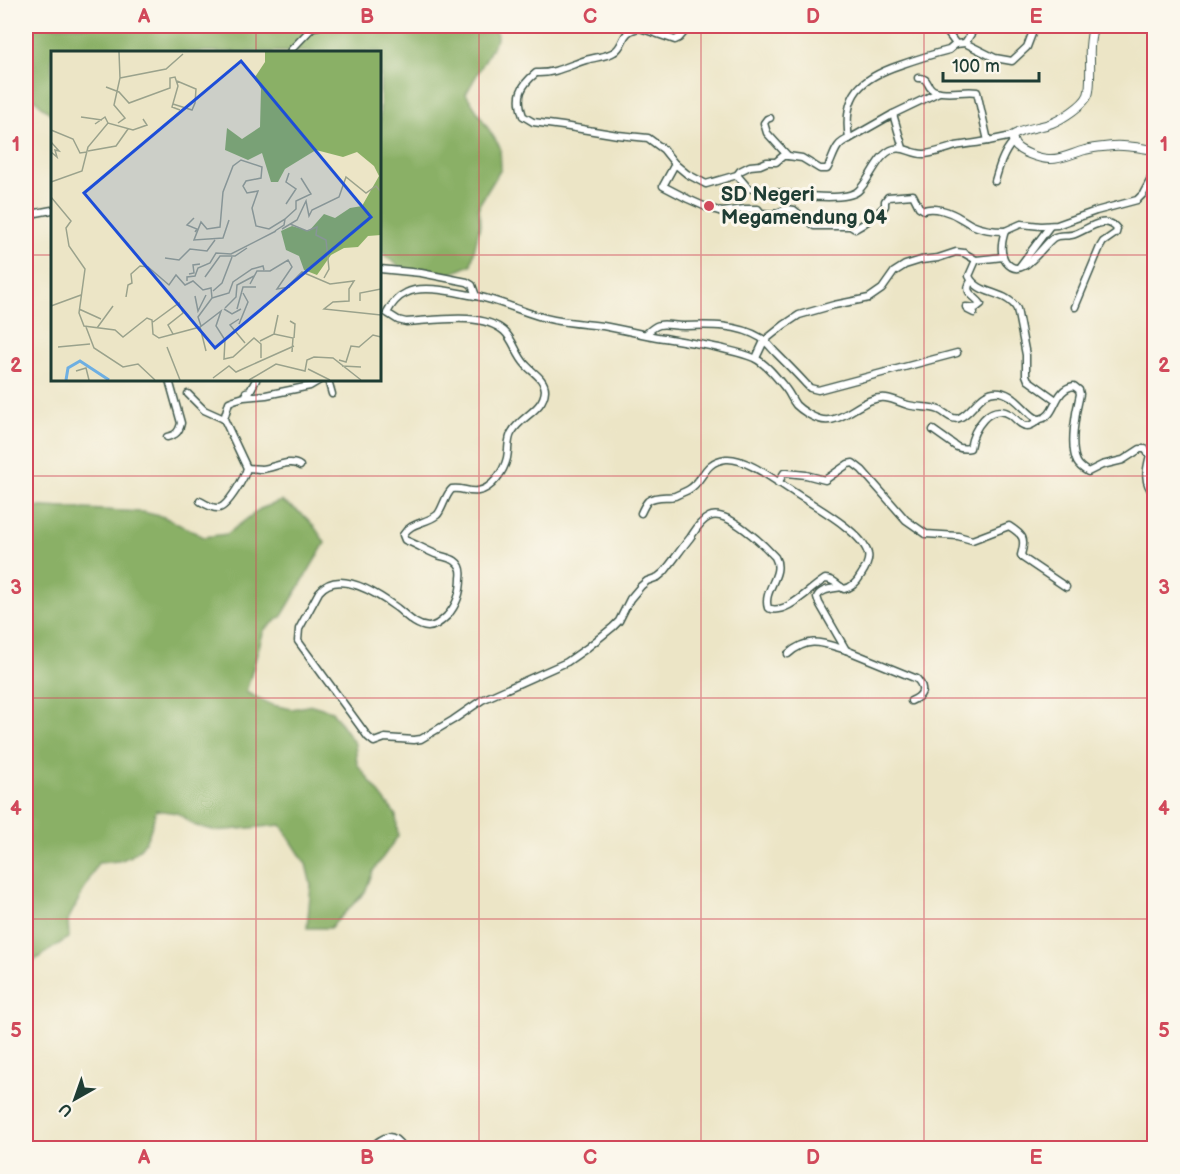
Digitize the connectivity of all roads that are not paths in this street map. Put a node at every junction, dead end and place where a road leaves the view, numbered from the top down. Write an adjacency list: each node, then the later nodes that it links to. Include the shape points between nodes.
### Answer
1 (319, 26): 9 (street, via 313,27)
2 (683, 26): 20 (street, via 686,30 677,40 640,28 629,31 614,52 536,73 521,88 519,98 523,116 530,121 648,138)
3 (934, 26): 8 (street, via 947,32)
4 (976, 26): 7 (street)
5 (1035, 26): 7 (street, via 1027,47 1012,61 995,58)
6 (1093, 26): 15 (street, via 1088,95 1053,123 1019,131)
7 (965, 43): 8 (street)
8 (956, 44): 14 (street, via 950,50 880,72 864,82 849,108)
9 (290, 51)
10 (918, 78): 11 (street, via 926,79 929,87)
11 (939, 92): 12 (street); 16 (street, via 977,92)
12 (893, 114): 14 (street); 17 (street)
13 (770, 118): 19 (street, via 764,123 767,133)
14 (849, 139): 19 (street, via 838,145 827,169)
15 (1013, 139): 16 (street); 18 (street, via 1015,146 1025,152 1049,159 1116,146); 23 (street)
16 (988, 141): 17 (street, via 922,154)
17 (903, 148): 22 (street, via 888,152 858,191 847,196 758,190 748,188)
18 (1155, 150)
19 (788, 156): 22 (street, via 750,166)
20 (675, 164): 22 (street, via 706,183); 27 (street, via 663,186 722,212 758,209 774,214 787,209 814,226 855,229 885,206 888,196 913,195 924,210 950,213 985,230)
21 (1155, 166): 26 (street, via 1150,182 1137,200)
22 (736, 176)
23 (995, 181)
24 (51, 210): 25 (street)
25 (26, 218)
26 (1050, 226): 27 (street, via 1021,224); 30 (street)
27 (1005, 231): 28 (street)
28 (1003, 257): 29 (street); 30 (street, via 1009,265)
29 (976, 260): 32 (street, via 969,276); 38 (street, via 956,252 905,265 869,298 799,315)
30 (1019, 268): 34 (street, via 1026,266 1055,237 1072,235 1096,224 1109,222 1115,226 1116,233 1103,242 1092,263)
31 (382, 270): 33 (street, via 467,282)
32 (971, 281): 36 (street, via 969,292 981,304 966,307); 48 (street, via 1014,303 1028,380)
33 (476, 296): 35 (street, via 414,290 398,298); 37 (street, via 554,320)
34 (1075, 307)
35 (383, 313): 59 (street, via 406,322 454,318 496,326 509,337 545,389 540,405 511,433 506,460 492,483 475,492 452,489 437,515 407,529 403,536 460,566 461,590 445,618 432,627 418,624 374,593 341,582 323,587 298,629 298,641 305,652 374,742 385,738 421,739 482,700 567,662 619,621 641,586 664,572 712,515 738,525 777,560 776,578 766,602 768,608 782,608 795,602 825,579)
36 (974, 313)
37 (646, 334): 38 (street, via 657,325 712,325 751,333); 40 (street)
38 (764, 341): 39 (street, via 810,388 818,390); 40 (street)
39 (957, 353)
40 (756, 358): 50 (street, via 798,407 819,419 835,419 878,398 933,408 958,418 982,397 995,392 1015,399)
41 (169, 381): 52 (street, via 181,423 177,433)
42 (255, 381): 45 (street)
43 (318, 381): 49 (street, via 229,402)
44 (328, 381): 47 (street)
45 (246, 392)
46 (188, 394): 49 (street, via 204,410)
47 (332, 394)
48 (1056, 400): 50 (street, via 1052,410); 56 (street, via 1069,386 1079,390 1073,428 1075,454 1082,468 1088,472 1144,449 1150,455 1146,478)
49 (224, 419): 54 (street)
50 (1040, 419): 51 (street, via 1023,426 1006,413 993,412 981,422 970,448 966,449)
51 (933, 430)
52 (167, 437)
53 (300, 466): 54 (street, via 290,462)
54 (247, 468): 57 (street, via 240,486 224,505 216,508)
55 (778, 483): 58 (street, via 745,464 722,460 706,468 693,487 675,496 648,501); 59 (street, via 860,539 868,553 867,565 852,587); 60 (street, via 784,473 825,480 853,463 922,532 972,540 1009,526 1022,535 1023,558)
56 (1155, 494)
57 (200, 501)
58 (641, 513)
59 (841, 587): 61 (street, via 823,591 817,597)
60 (1066, 587)
61 (846, 650): 62 (street, via 807,643); 63 (street, via 917,679 923,689)
62 (788, 654)
63 (911, 701)
64 (370, 1149): 65 (street, via 392,1137)
65 (403, 1149)

